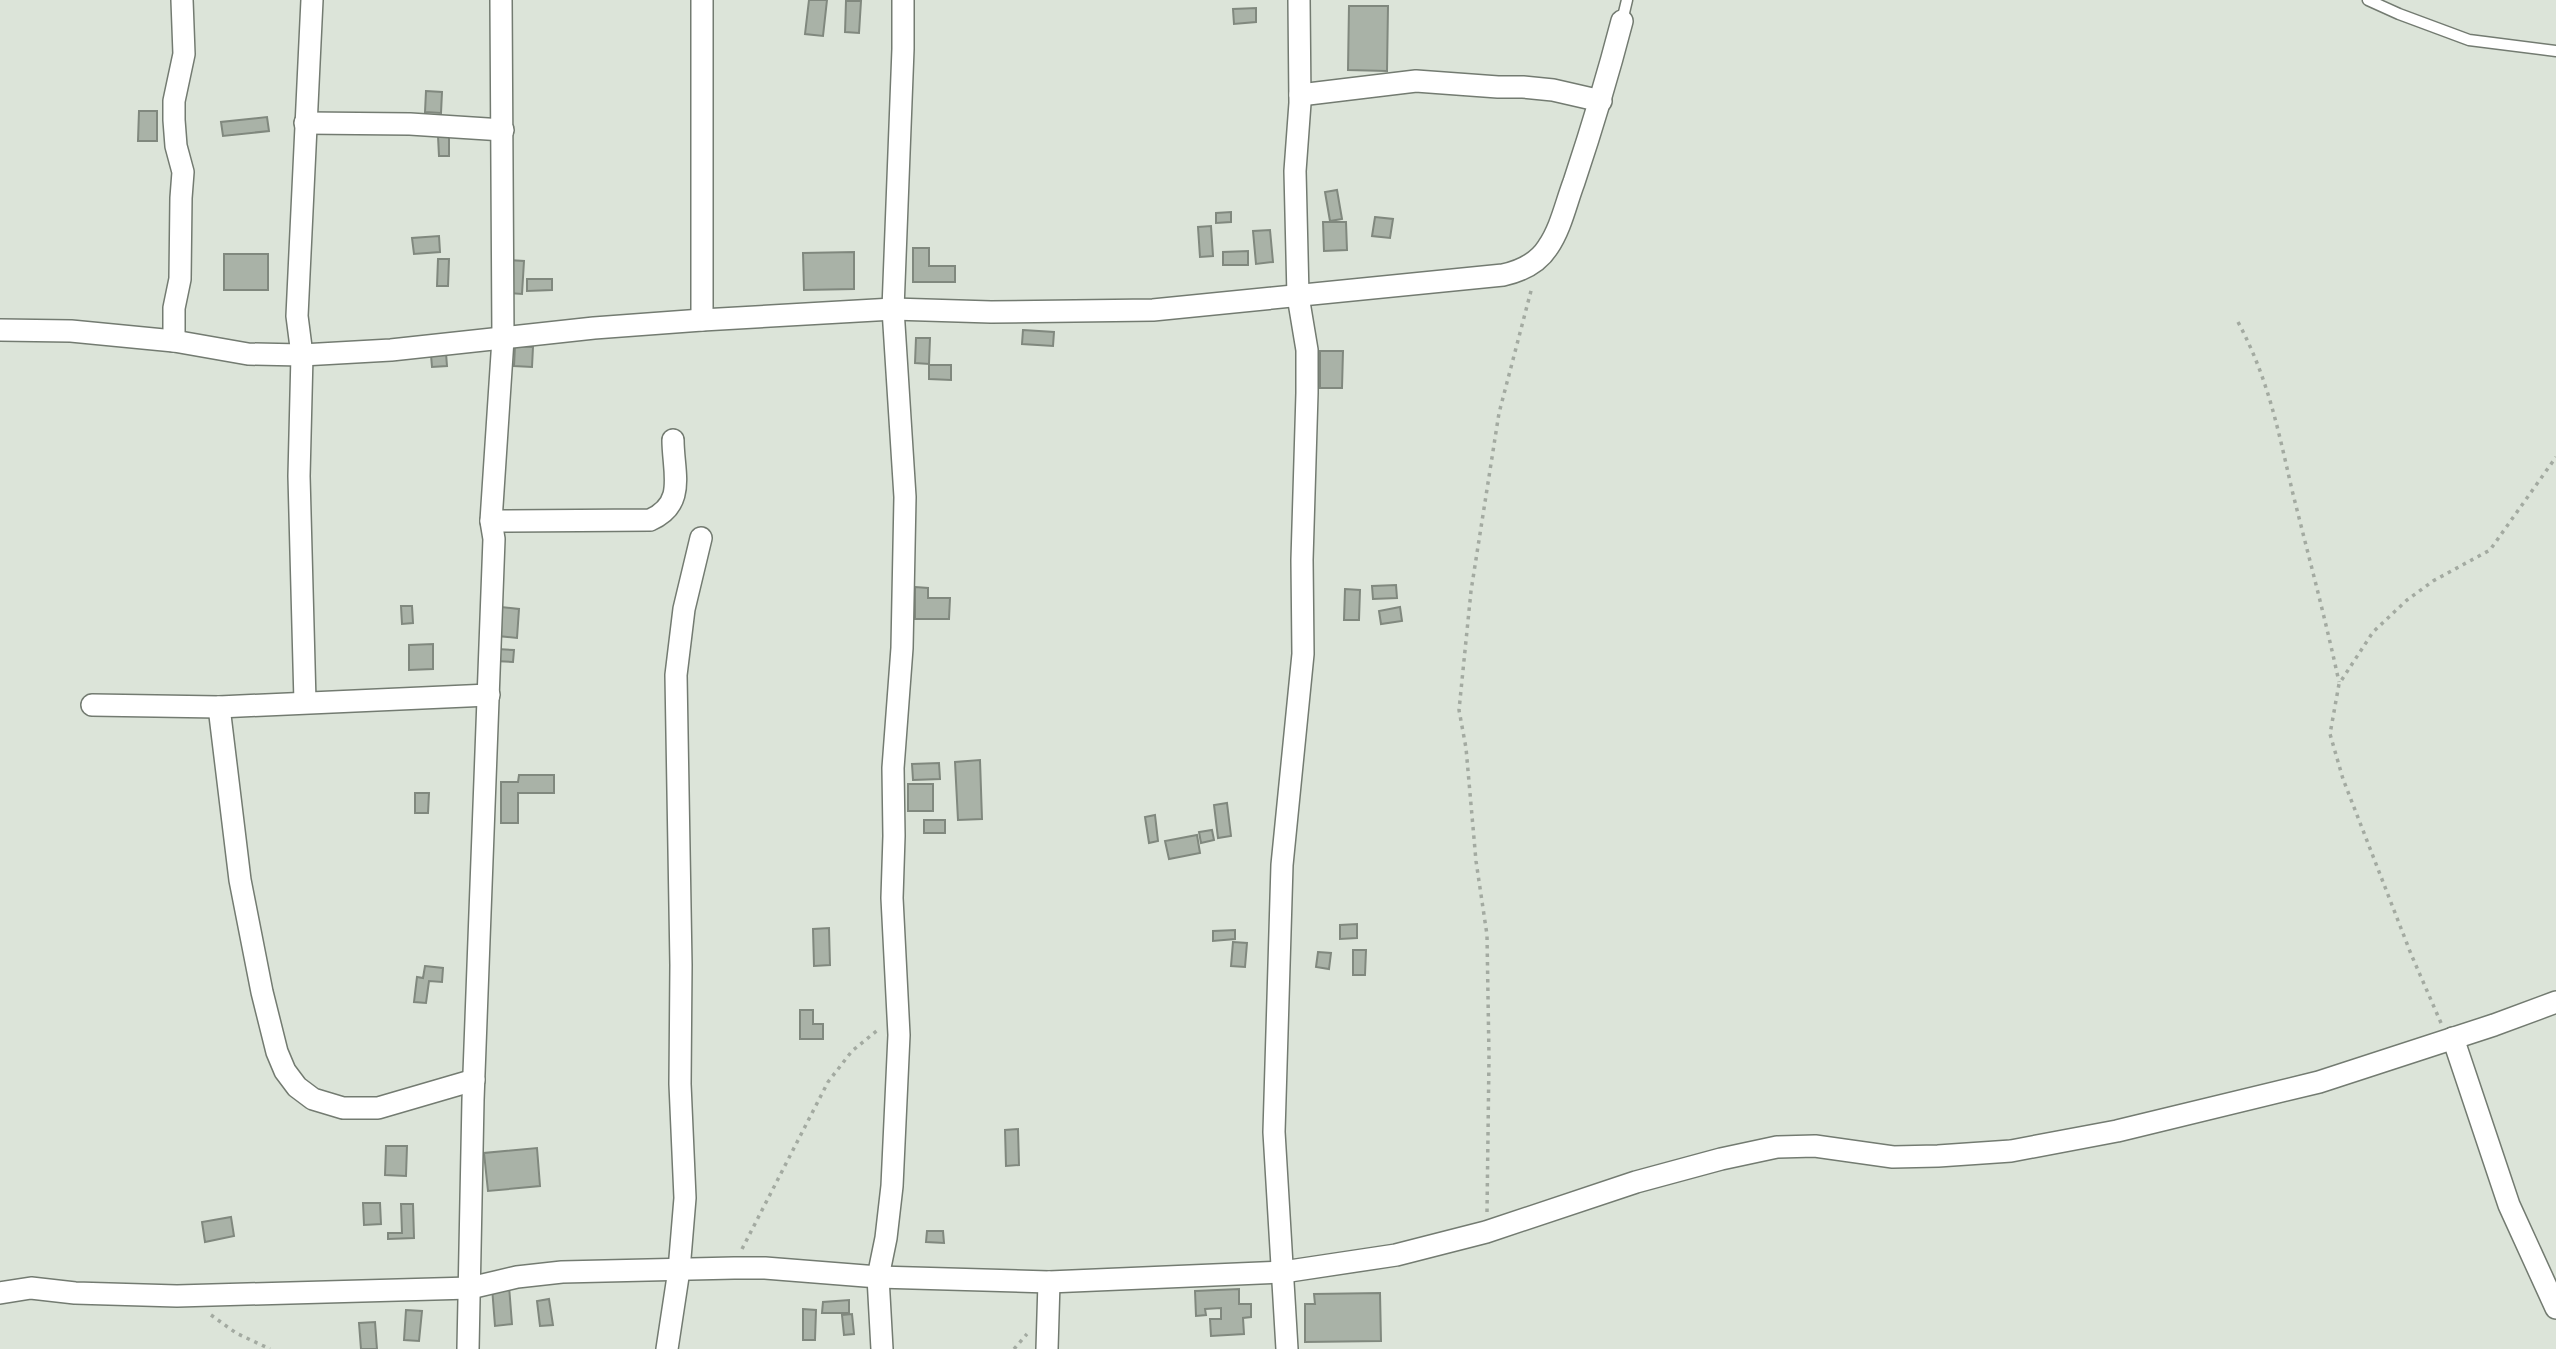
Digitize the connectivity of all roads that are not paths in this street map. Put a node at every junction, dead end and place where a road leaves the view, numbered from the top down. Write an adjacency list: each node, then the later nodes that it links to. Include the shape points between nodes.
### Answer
1 (182, 0): 19 (street, via 184,54 174,110 183,172)
2 (312, 0): 12 (street)
3 (501, 0): 13 (street)
4 (702, 0): 16 (street)
5 (903, 0): 15 (street)
6 (1299, 0): 10 (street)
7 (2368, 0): 9 (lane, via 2469,40)
8 (1624, 10): 11 (street)
9 (2556, 51)
10 (1300, 95): 11 (street, via 1416,81 1553,90); 14 (street, via 1295,171)
11 (1601, 102): 14 (street, via 1558,227 1548,248 1532,264 1503,275)
12 (305, 123): 13 (street); 20 (street, via 297,316)
13 (503, 130): 18 (street)
14 (1298, 296): 15 (street, via 1153,310); 32 (street, via 1307,350 1303,654 1282,864 1274,1132)
15 (893, 309): 16 (street); 33 (street, via 905,497 892,910 899,1035 892,1186)
16 (702, 320): 18 (street)
17 (0, 330): 19 (street)
18 (503, 338): 20 (street); 22 (street)
19 (174, 341): 20 (street, via 248,354)
20 (302, 355): 25 (street, via 299,476)
21 (673, 440): 22 (street, via 674,500 650,520)
22 (491, 521): 24 (street)
23 (701, 538): 31 (street, via 684,609 676,675 685,1198)
24 (489, 695): 25 (street); 30 (street)
25 (304, 702): 27 (street)
26 (92, 705): 27 (street)
27 (219, 706): 30 (street, via 240,880 262,992 285,1071 313,1098 343,1108 378,1108)
28 (2556, 1002): 29 (street)
29 (2451, 1039): 32 (street, via 2319,1082 2117,1131 2011,1151 1893,1157 1815,1146 1777,1147 1636,1182 1486,1232 1396,1255); 37 (street, via 2509,1205)
30 (474, 1080): 35 (street)
31 (679, 1270): 33 (street, via 765,1268); 35 (street, via 562,1272); 39 (street)
32 (1283, 1272): 34 (street); 42 (street)
33 (878, 1277): 34 (street); 40 (street)
34 (1049, 1282): 41 (street)
35 (470, 1288): 36 (street, via 193,1295 75,1293 31,1287); 38 (street)
36 (0, 1293)
37 (2556, 1308)
38 (468, 1349)
39 (667, 1349)
40 (882, 1349)
41 (1046, 1349)
42 (1287, 1349)

